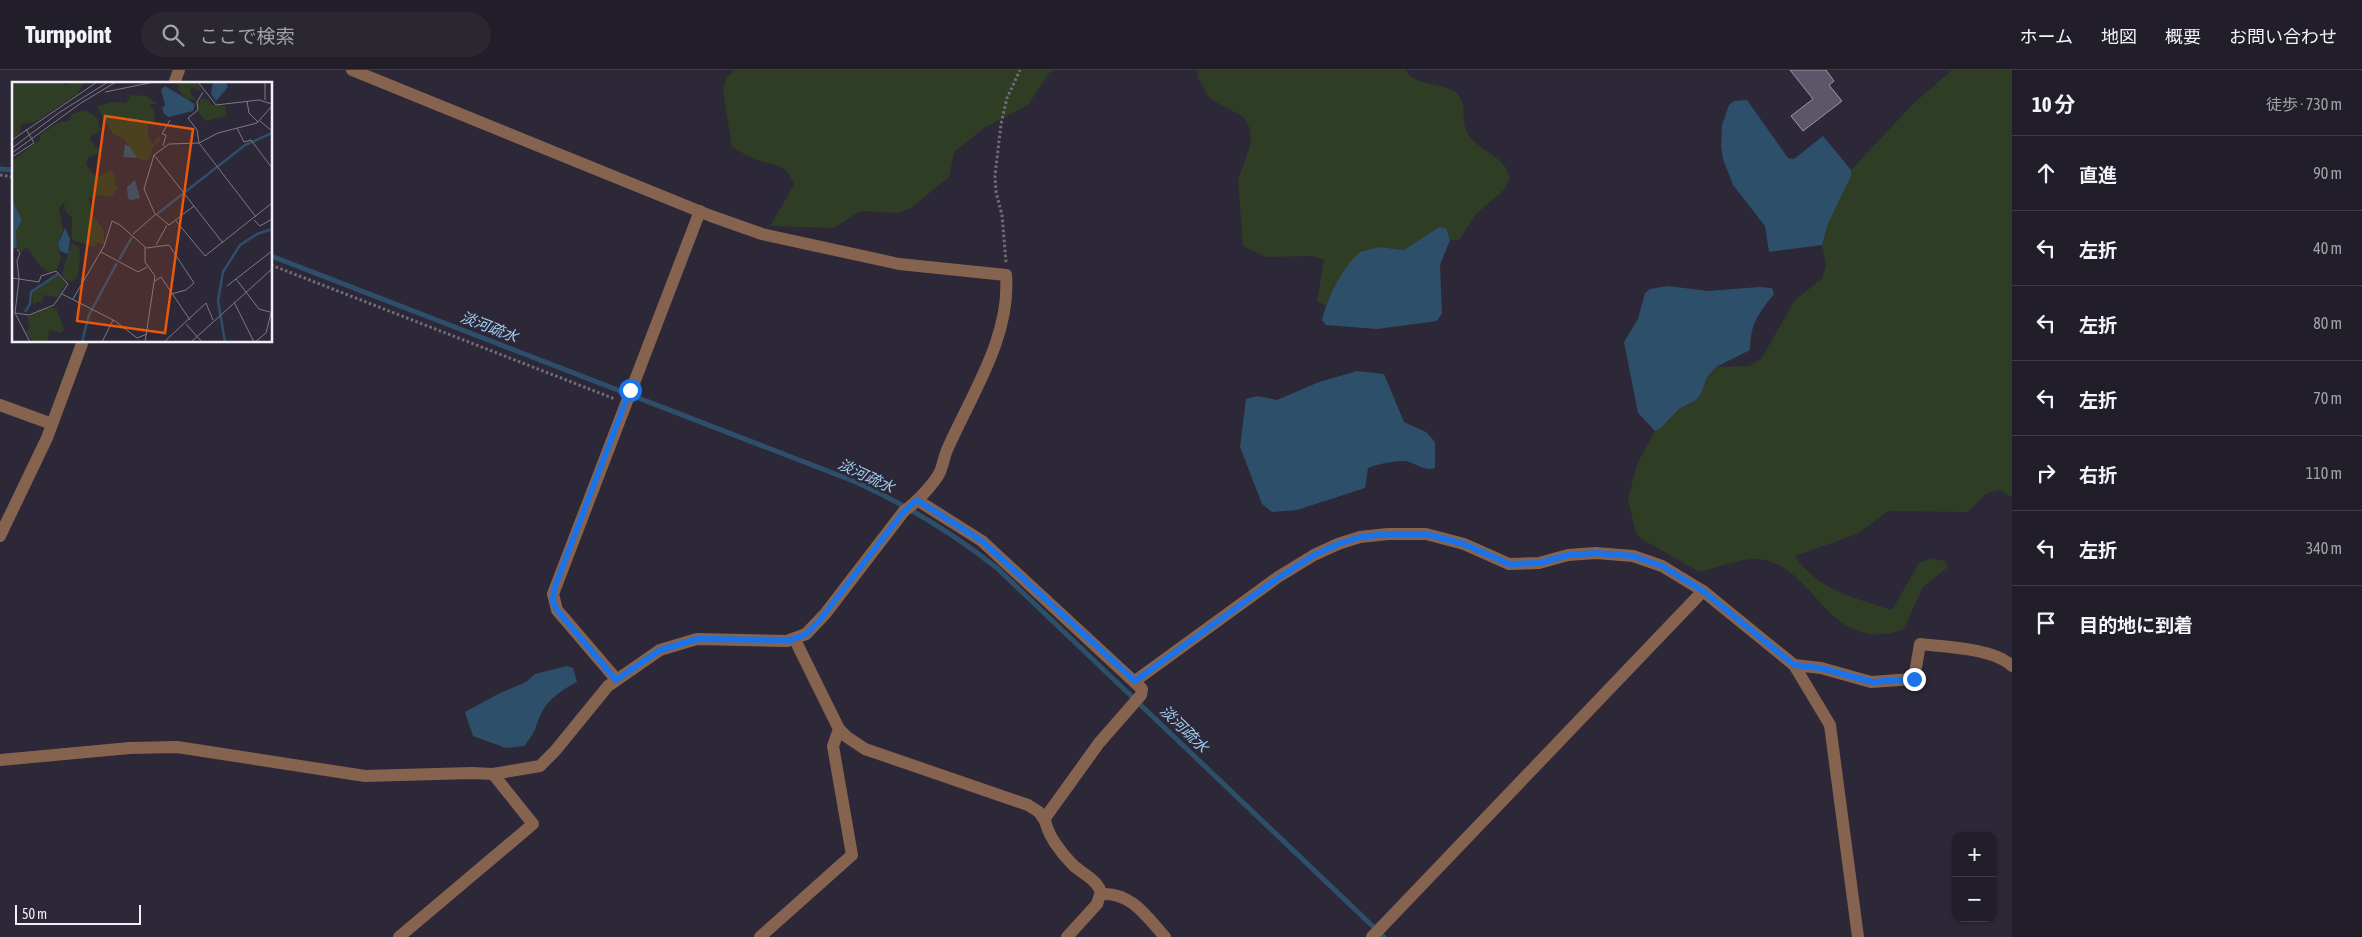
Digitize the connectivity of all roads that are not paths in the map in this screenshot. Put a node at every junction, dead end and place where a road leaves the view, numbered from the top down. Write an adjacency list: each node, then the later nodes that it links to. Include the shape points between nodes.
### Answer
1 (179, 70): 3 (street)
2 (352, 70): 4 (street)
3 (175, 82)
4 (700, 211): 8 (street, via 762,234 899,264 1006,275 1004,315 987,362 946,451 939,474); 14 (street, via 554,589 557,610)
5 (83, 342): 7 (street)
6 (0, 405): 7 (street)
7 (52, 424): 9 (street)
8 (912, 505): 11 (street, via 819,621); 15 (street, via 982,541)
9 (0, 536)
10 (1703, 591): 12 (street); 15 (street, via 1662,566 1633,556 1596,553 1568,555 1539,563 1509,564 1464,544 1426,534 1360,537 1314,555 1278,578); 21 (street)
11 (795, 640): 14 (street, via 697,639 660,650); 16 (street)
12 (1794, 665): 13 (street, via 1821,668 1872,682 1914,679 1920,644 1977,651 2006,660); 26 (street, via 1830,725)
13 (2012, 666)
14 (616, 680): 18 (street, via 540,766)
15 (1135, 681): 19 (street, via 1142,689 1136,700 1082,766 1049,810)
16 (839, 729): 19 (street, via 846,738 865,749 1028,805); 23 (street, via 834,746 852,854)
17 (0, 760): 18 (street, via 177,747 365,776)
18 (493, 774): 22 (street, via 533,824)
19 (1045, 821): 20 (street, via 1061,850 1074,866 1093,880)
20 (1102, 894): 24 (street); 25 (street, via 1118,894 1124,898)
21 (1377, 933)
22 (400, 937)
23 (760, 937)
24 (1067, 937)
25 (1165, 937)
26 (1858, 937)

